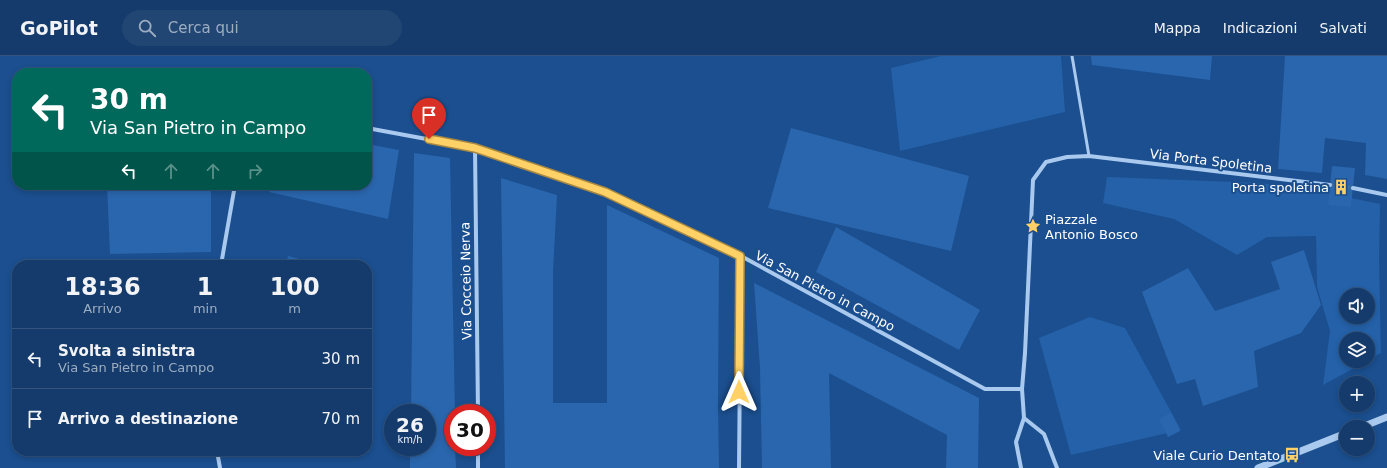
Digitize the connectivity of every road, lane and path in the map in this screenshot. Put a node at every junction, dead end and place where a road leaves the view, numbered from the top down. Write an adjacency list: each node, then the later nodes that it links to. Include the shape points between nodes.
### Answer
1 (1072, 56): 4 (lane)
2 (372, 129): 3 (street, Via San Pietro in Campo)
3 (475, 148): 9 (street, Via San Pietro in Campo, via 605,192); 12 (street, Via Cocceio Nerva)
4 (1089, 156): 5 (street, Via Porta Spoletina); 11 (street, via 1067,157 1046,162 1032,180)
5 (1330, 186)
6 (1353, 188): 8 (street)
7 (234, 190): 10 (street)
8 (1387, 195)
9 (740, 256): 11 (street, Via San Pietro in Campo, via 985,388); 21 (street)
10 (223, 260)
11 (1022, 389): 14 (street)
12 (478, 404)
13 (1387, 417): 15 (street)
14 (1024, 418): 22 (street, via 1016,442); 23 (street, via 1044,434)
15 (1375, 422)
16 (1339, 436): 24 (street)
17 (218, 456): 19 (street)
18 (478, 456): 20 (street)
19 (220, 468)
20 (478, 468)
21 (739, 468)
22 (1021, 468)
23 (1057, 468)
24 (1258, 468)

